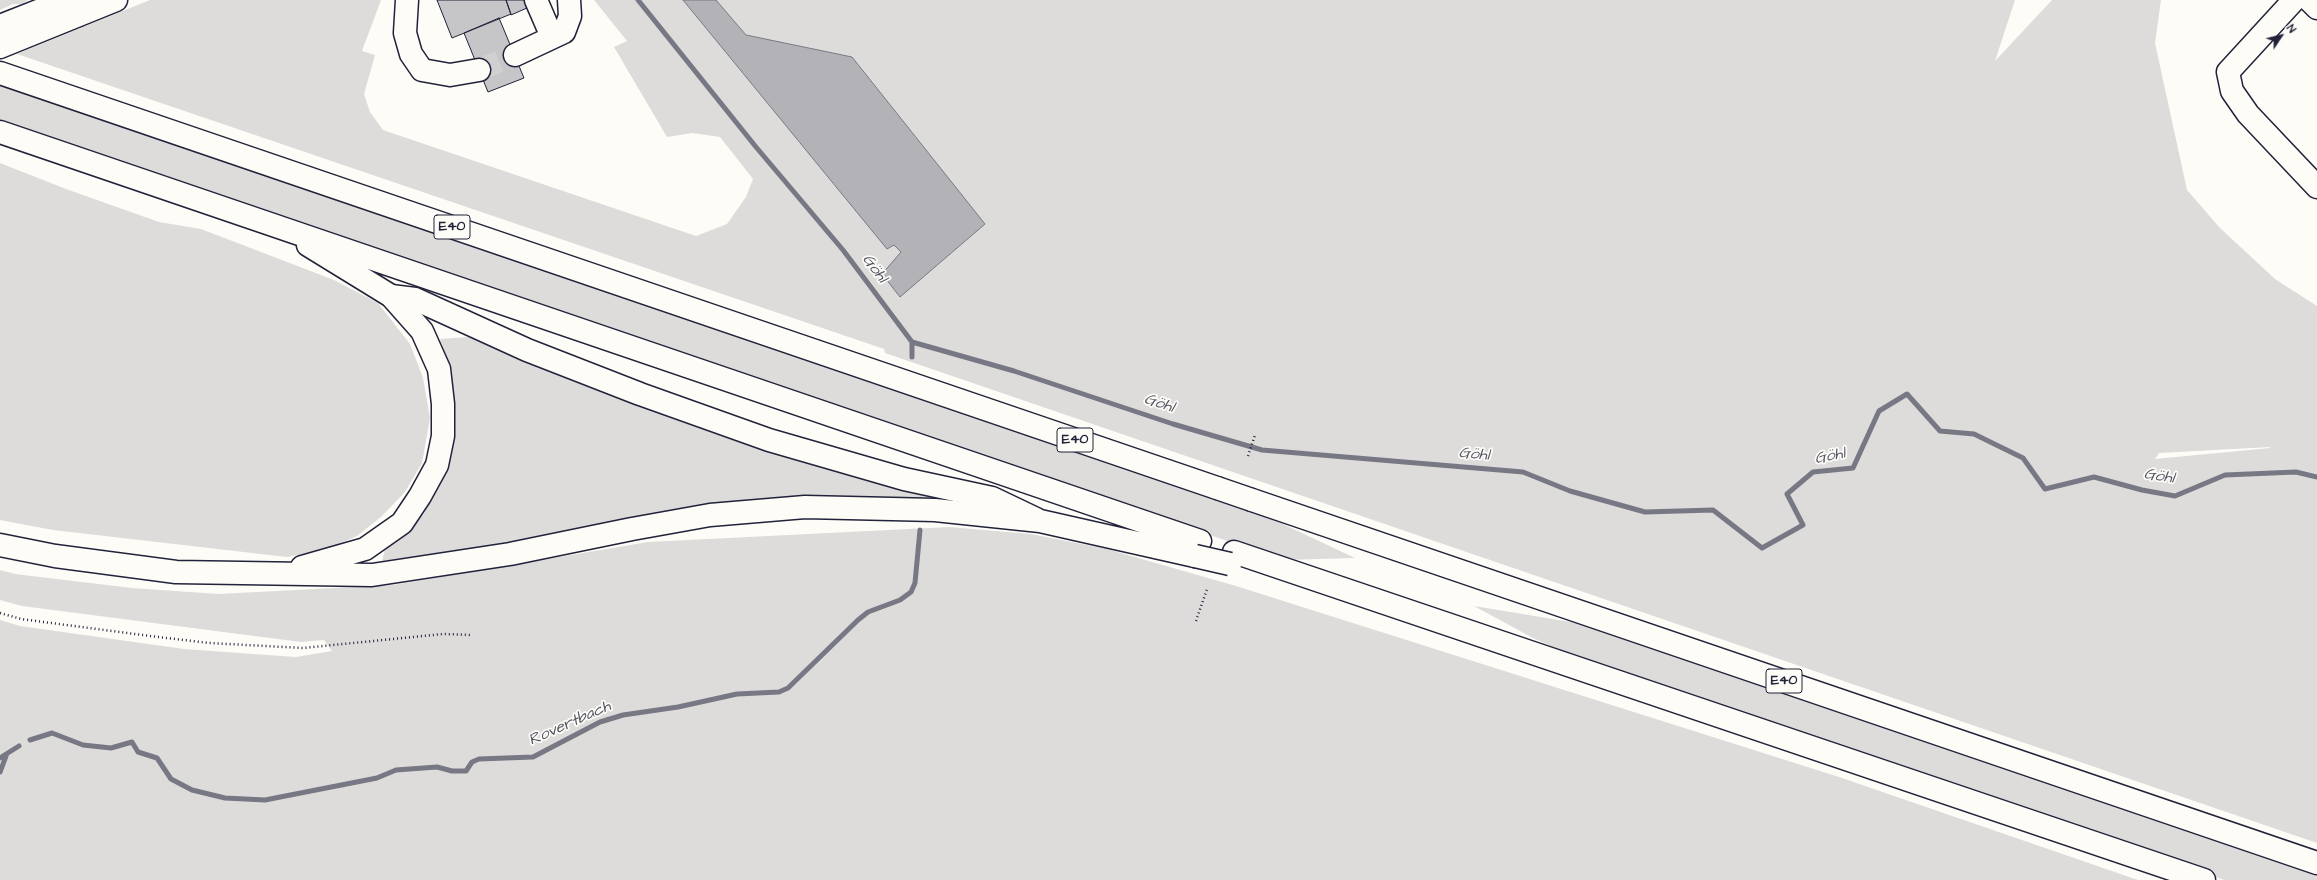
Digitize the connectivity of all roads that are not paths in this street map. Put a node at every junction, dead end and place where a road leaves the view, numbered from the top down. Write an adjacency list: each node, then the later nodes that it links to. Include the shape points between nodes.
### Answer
1 (116, 0): 6 (main road)
2 (407, 0): 13 (main road, via 405,33 412,54 422,70 450,75)
3 (536, 0): 10 (main road)
4 (2294, 0): 16 (main road, via 2228,72 2232,91 2248,114)
5 (2309, 0): 8 (main road)
6 (69, 4): 9 (main road); 11 (main road, via 47,28)
7 (570, 8): 10 (main road, via 564,32)
8 (2317, 8)
9 (0, 26)
10 (552, 37): 12 (main road)
11 (0, 47)
12 (514, 55)
13 (479, 70)
14 (0, 73): 23 (main road, E40, bridge)
15 (0, 132): 17 (main road)
16 (2317, 187)
17 (289, 230): 18 (main road, via 318,253); 21 (main road, via 933,450)
18 (391, 296): 19 (main road, via 415,299 527,350 769,440 904,479 992,498); 22 (main road, via 422,331 438,369 443,404 443,436 437,465 402,523 365,549)
19 (1040, 521): 21 (main road); 22 (main road, via 905,508 805,507 710,515 510,554 372,575)
20 (0, 545): 22 (main road, via 55,556 176,572)
21 (1198, 548): 24 (main road, bridge, via 1232,558 1263,562)
22 (280, 574)
23 (2317, 863)
24 (2204, 880)

